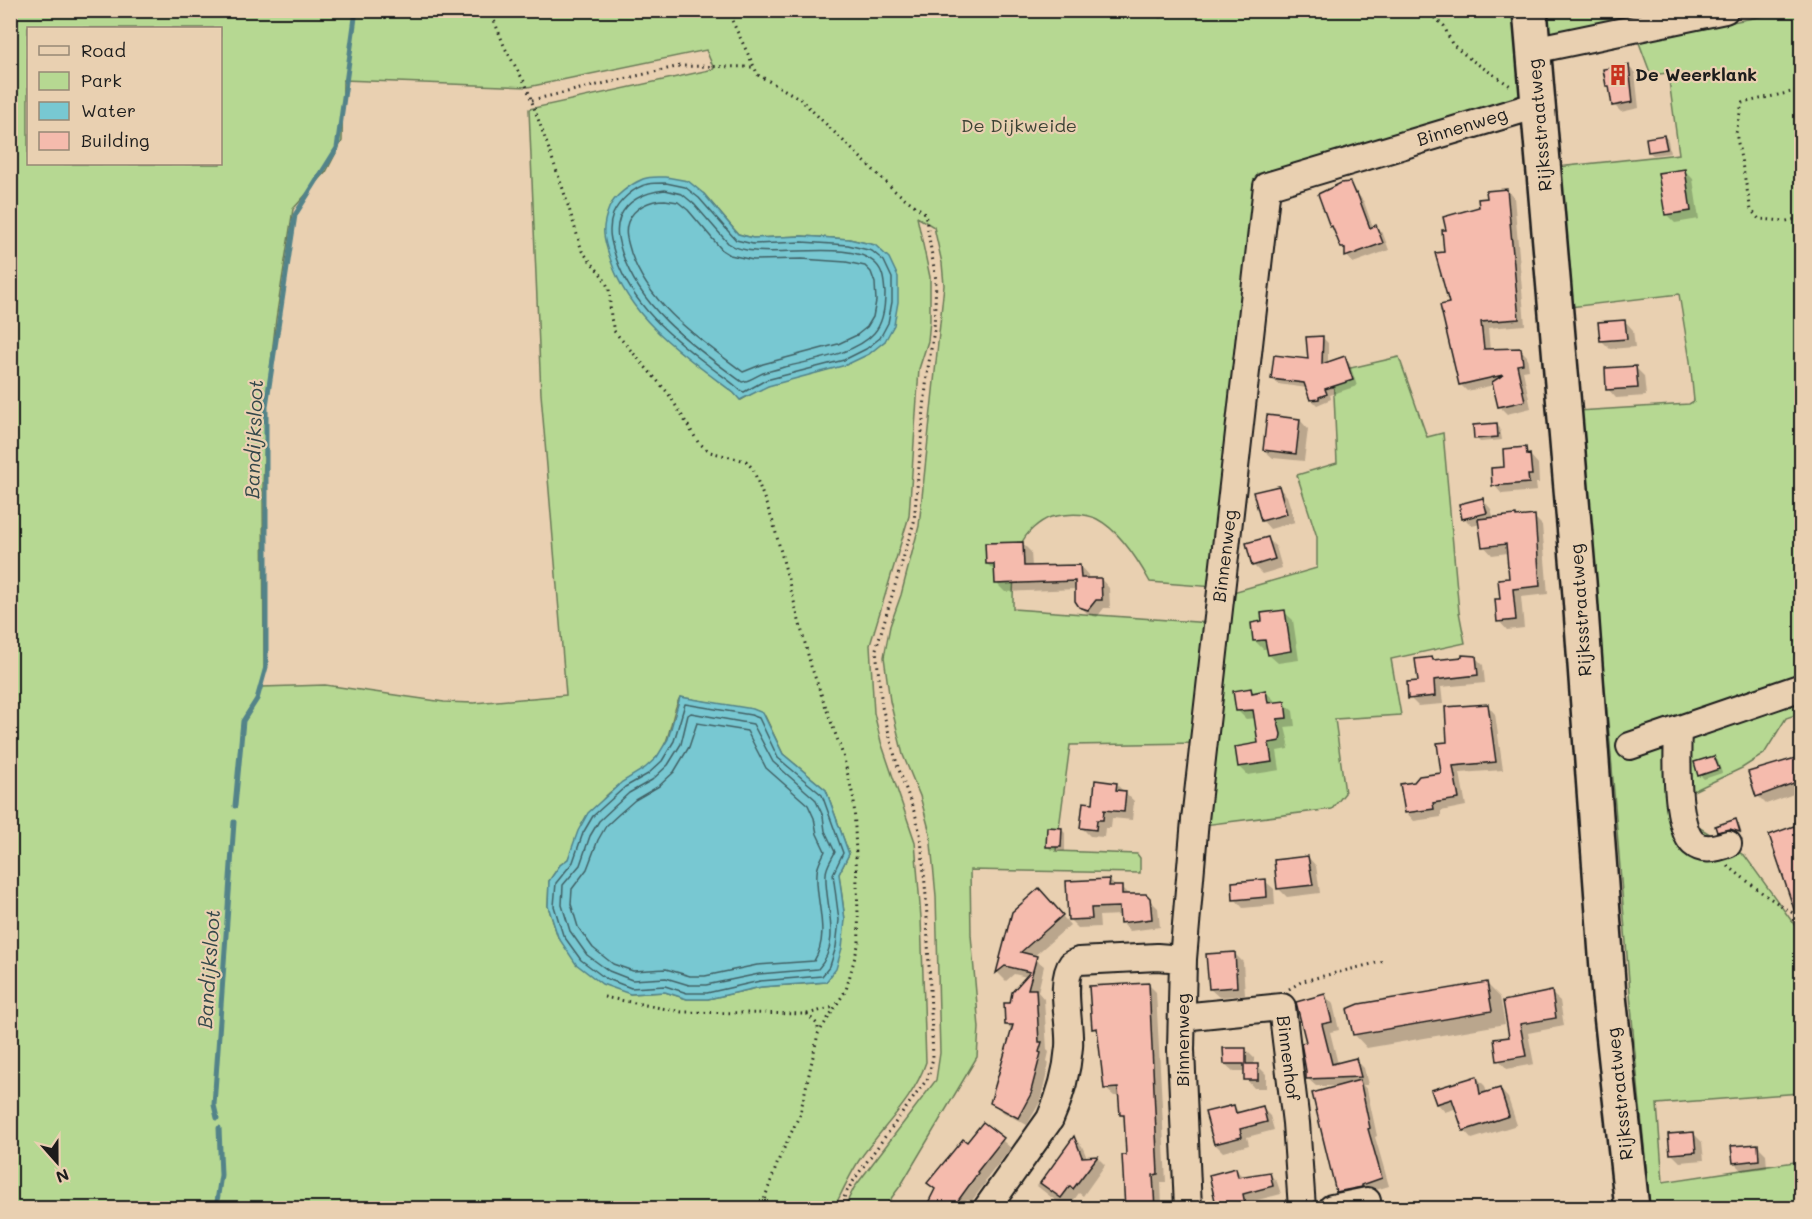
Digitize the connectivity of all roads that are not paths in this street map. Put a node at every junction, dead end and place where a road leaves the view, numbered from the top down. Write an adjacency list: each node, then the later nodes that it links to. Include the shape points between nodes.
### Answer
1 (1530, 10): 3 (main road, Rijksstraatweg)
2 (1725, 10): 3 (street)
3 (1533, 50): 4 (main road, Rijksstraatweg)
4 (1538, 105): 9 (street, Binnenweg, via 1267,186 1195,820); 16 (main road, Rijksstraatweg, via 1609,996)
5 (1802, 687): 6 (street)
6 (1678, 730): 7 (street); 8 (street, via 1683,824 1693,843 1703,848)
7 (1630, 746)
8 (1724, 846)
9 (1183, 959): 10 (street, Binnenweg); 11 (street, via 1157,957 1072,964 1067,975 1068,1064 1058,1102)
10 (1182, 1017): 12 (street, Binnenweg); 13 (street, Binnenhof, via 1282,1007)
11 (987, 1209)
12 (1188, 1209)
13 (1302, 1209)
14 (1332, 1209): 15 (street, via 1367,1202)
15 (1368, 1209)
16 (1632, 1209)

